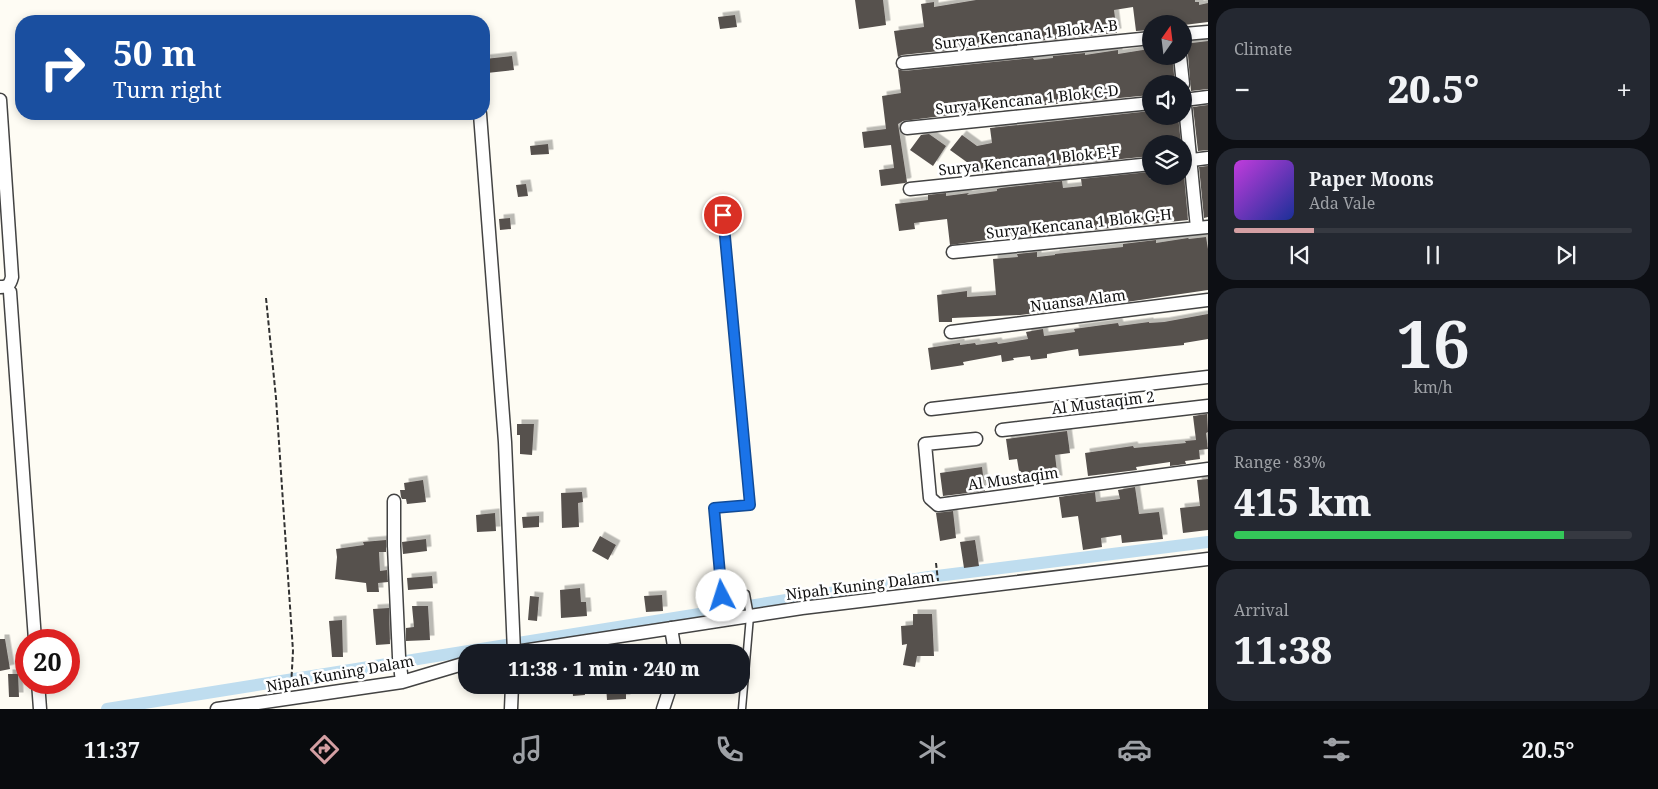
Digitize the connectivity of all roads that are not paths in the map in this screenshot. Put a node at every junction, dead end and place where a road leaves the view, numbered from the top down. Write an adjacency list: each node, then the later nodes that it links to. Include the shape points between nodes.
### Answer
1 (1208, 32): 2 (street)
2 (1192, 33)
3 (1142, 39): 4 (street, Surya Kencana 1 Blok A-B)
4 (903, 63)
5 (1208, 97): 6 (street)
6 (1192, 99)
7 (0, 100): 19 (street, via 12,277)
8 (1142, 104): 10 (street, Surya Kencana 1 Blok C-D)
9 (480, 120): 33 (street, via 505,442)
10 (907, 128)
11 (1208, 158): 12 (street)
12 (1192, 160)
13 (1142, 165): 15 (street, Surya Kencana 1 Blok E-F)
14 (1192, 182): 17 (street)
15 (910, 189)
16 (723, 215): 30 (lane, via 750,505 714,508 722,596 746,594)
17 (1202, 227): 18 (street, Surya Kencana 1 Blok G-H)
18 (953, 252)
19 (5, 290): 32 (street)
20 (1208, 300): 21 (street, Nuansa Alam)
21 (951, 332)
22 (1208, 378): 24 (street)
23 (1208, 406): 25 (street, Al Mustaqim 2)
24 (931, 409)
25 (1002, 430)
26 (976, 438): 27 (street, Al Mustaqim, via 925,444 930,498 938,505)
27 (1208, 469)
28 (394, 501): 37 (street)
29 (1208, 559): 30 (street, Nipah Kuning Dalam)
30 (749, 615): 31 (street, Nipah Kuning Dalam); 46 (lane)
31 (671, 628): 34 (street, Nipah Kuning Dalam); 35 (street)
32 (34, 629)
33 (514, 644)
34 (545, 644)
35 (673, 644)
36 (458, 665): 37 (street, Nipah Kuning Dalam)
37 (401, 676): 41 (street, Nipah Kuning Dalam)
38 (39, 694): 42 (street)
39 (512, 694): 44 (street)
40 (667, 694): 45 (street)
41 (264, 706): 43 (street, Nipah Kuning Dalam)
42 (40, 709)
43 (217, 709)
44 (511, 709)
45 (663, 709)
46 (742, 709)

